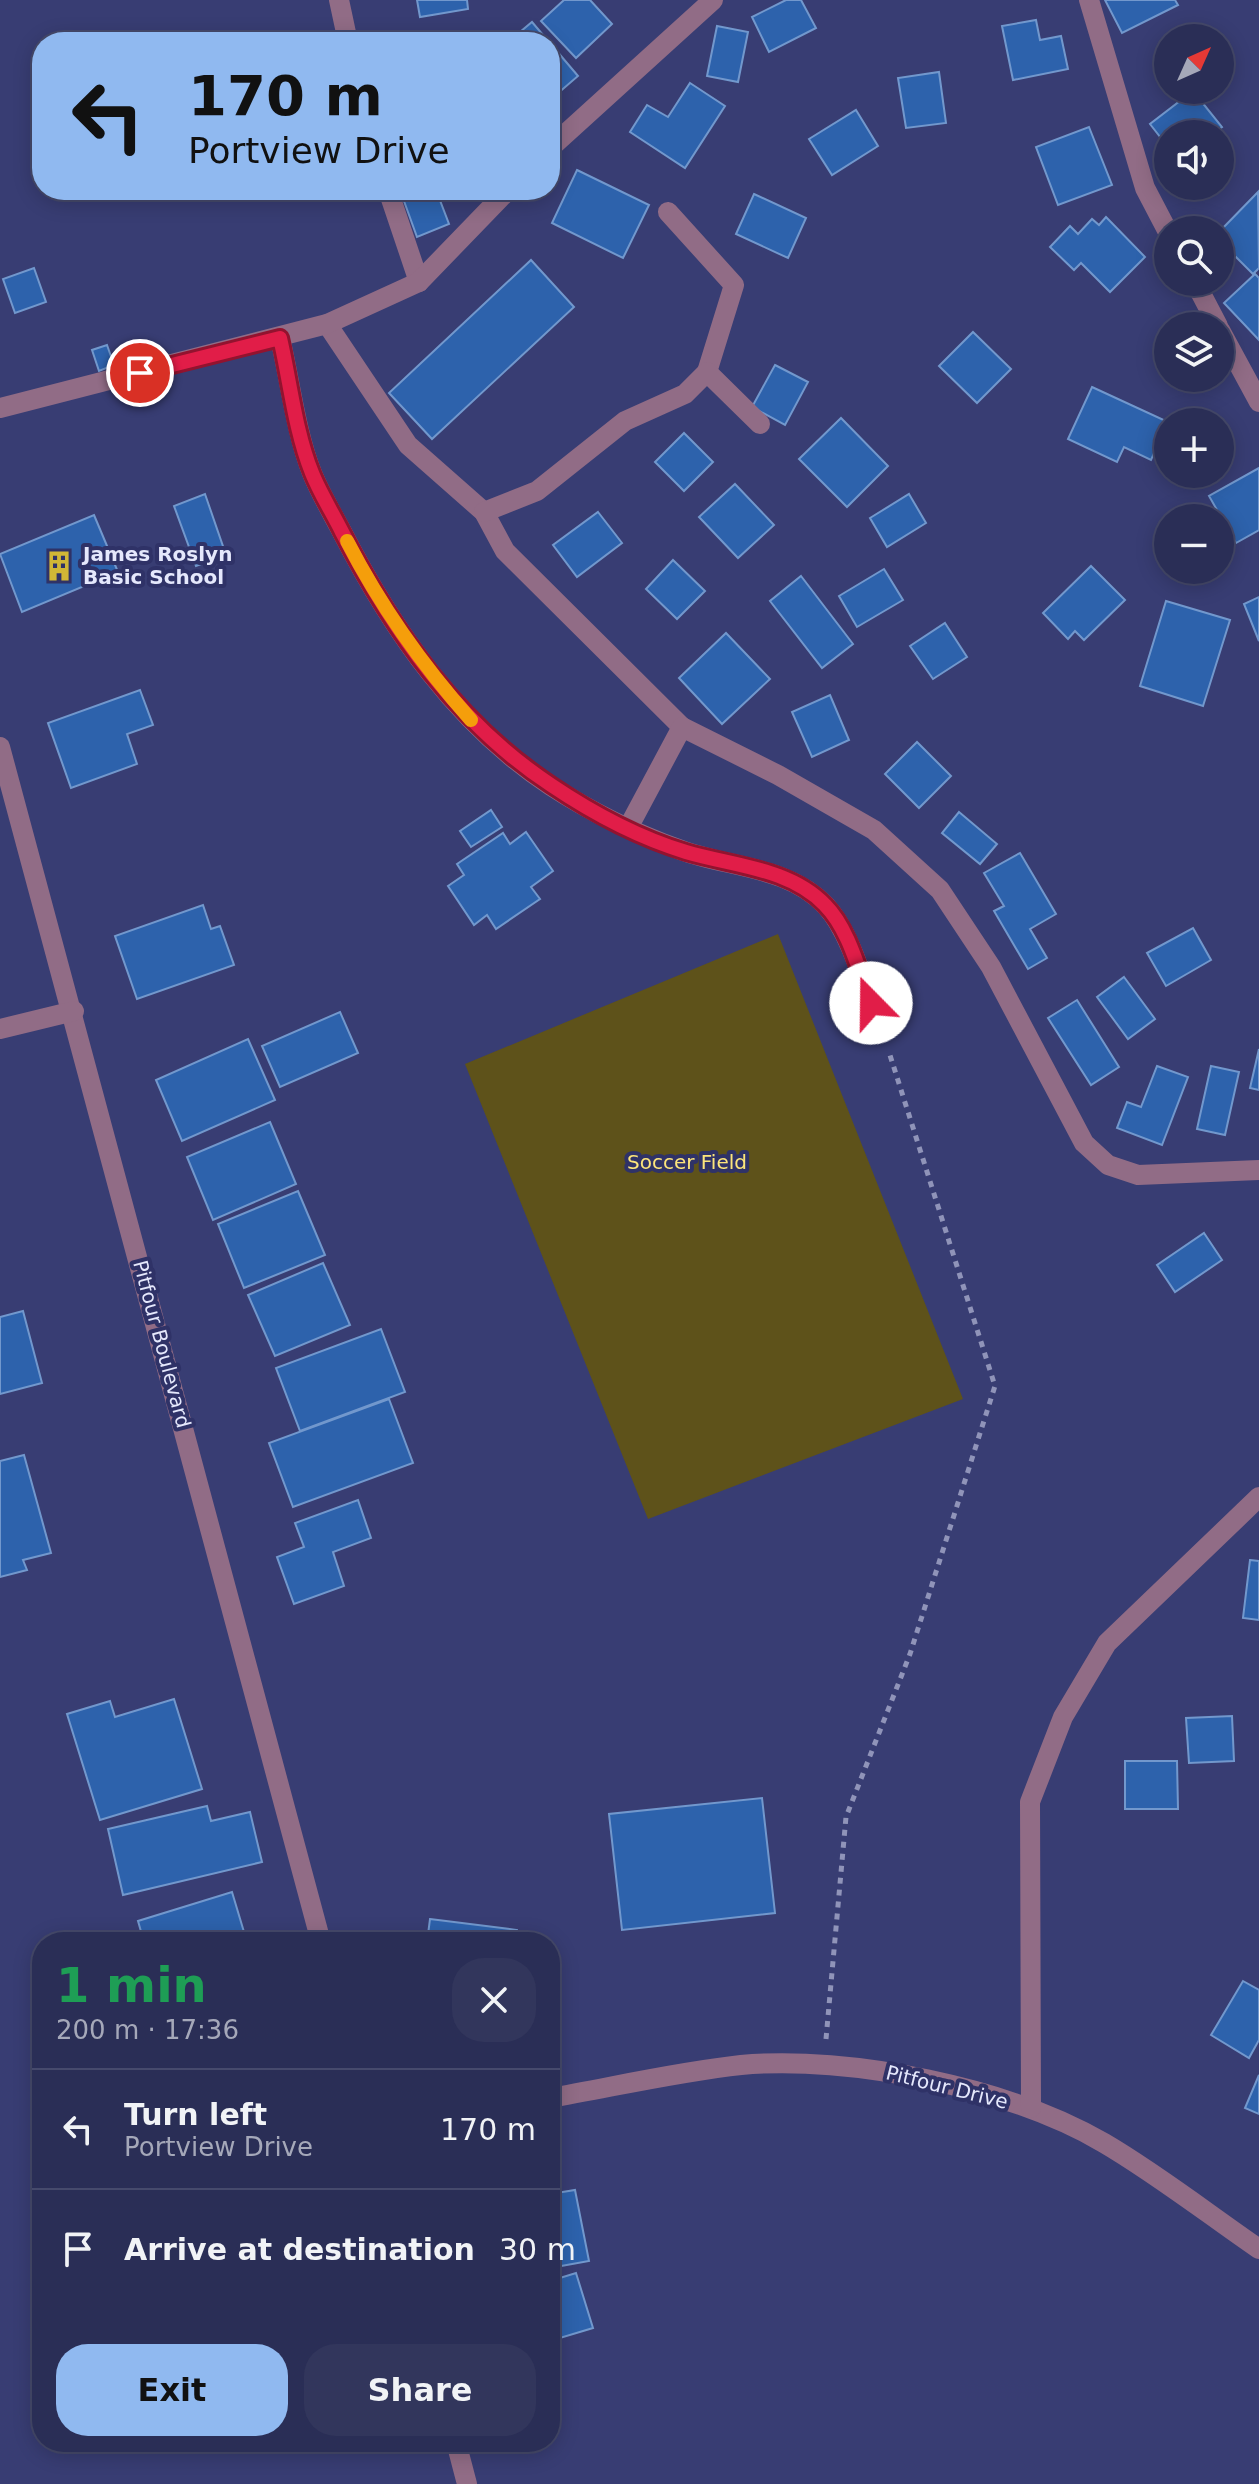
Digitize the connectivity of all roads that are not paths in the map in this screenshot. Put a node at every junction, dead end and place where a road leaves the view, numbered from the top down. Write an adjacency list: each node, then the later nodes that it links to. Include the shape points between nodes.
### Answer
1 (339, 0): 4 (street)
2 (713, 0): 5 (street)
3 (1089, 0): 9 (street, via 1145,188)
4 (346, 32)
5 (560, 139)
6 (391, 200): 10 (street)
7 (498, 200): 10 (street)
8 (668, 212): 14 (street, via 734,285)
9 (1160, 216)
10 (419, 282): 11 (street)
11 (327, 324): 12 (street); 18 (street, via 408,445)
12 (280, 338): 16 (street); 21 (street, via 311,472 372,590 433,678 490,740 552,786)
13 (1234, 356): 15 (street)
14 (707, 372): 17 (street); 18 (street, via 685,394 625,421 537,491)
15 (1259, 402)
16 (0, 408)
17 (760, 424)
18 (484, 512): 19 (street, via 505,551)
19 (682, 727): 21 (street); 25 (street, via 874,830 940,890 991,967 1084,1143 1108,1165 1138,1175)
20 (0, 747): 22 (street, Pitfour Boulevard)
21 (628, 828): 23 (street, via 684,851 807,888 828,907 843,932)
22 (74, 1011): 24 (street); 27 (street, Pitfour Boulevard)
23 (880, 1026)
24 (0, 1029)
25 (1259, 1170)
26 (1259, 1497): 29 (street, via 1107,1643 1063,1717 1030,1802)
27 (318, 1932)
28 (560, 2096): 29 (street, Pitfour Drive, via 742,2065 824,2064 905,2074)
29 (1031, 2108): 30 (street, Pitfour Drive, via 1103,2143)
30 (1259, 2249)
31 (459, 2452): 32 (street)
32 (467, 2484)

